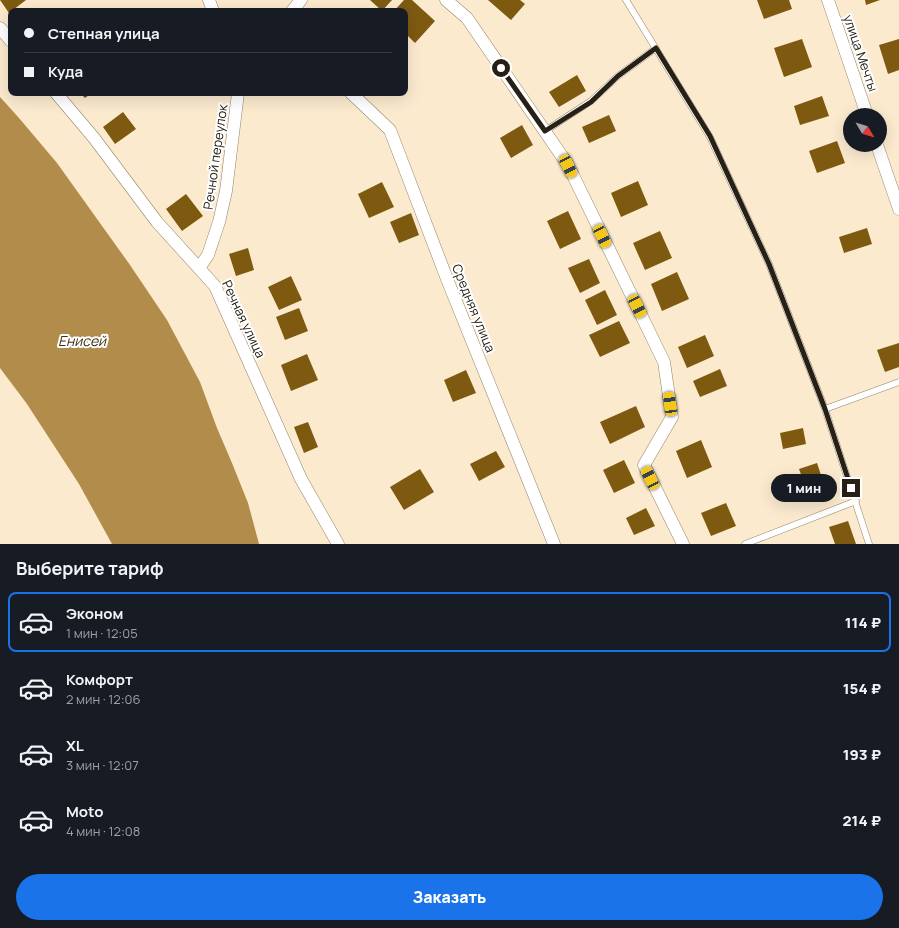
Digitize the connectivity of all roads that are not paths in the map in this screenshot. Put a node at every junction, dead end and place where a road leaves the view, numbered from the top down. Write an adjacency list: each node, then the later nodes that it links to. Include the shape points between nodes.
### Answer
1 (446, 0): 11 (street, via 466,18)
2 (626, 0): 6 (lane)
3 (828, 0): 10 (street, улица Мечты)
4 (0, 28): 5 (street)
5 (8, 37)
6 (656, 48): 11 (lane, via 618,76 591,102); 16 (lane, via 710,136 769,264)
7 (59, 96): 14 (street, Речная улица, via 94,138 157,222)
8 (238, 96): 14 (street, Речной переулок, via 226,191 208,255)
9 (354, 96): 19 (street, Средняя улица, via 390,130)
10 (865, 108)
11 (545, 131): 20 (street, via 568,166 664,362 672,417 644,465)
12 (879, 152): 13 (street)
13 (899, 209)
14 (199, 268): 18 (street, Речная улица, via 215,286 301,479)
15 (899, 382): 16 (lane)
16 (825, 409): 17 (lane)
17 (856, 501): 21 (lane); 22 (lane)
18 (338, 544)
19 (554, 544)
20 (683, 544)
21 (745, 544)
22 (869, 544)

